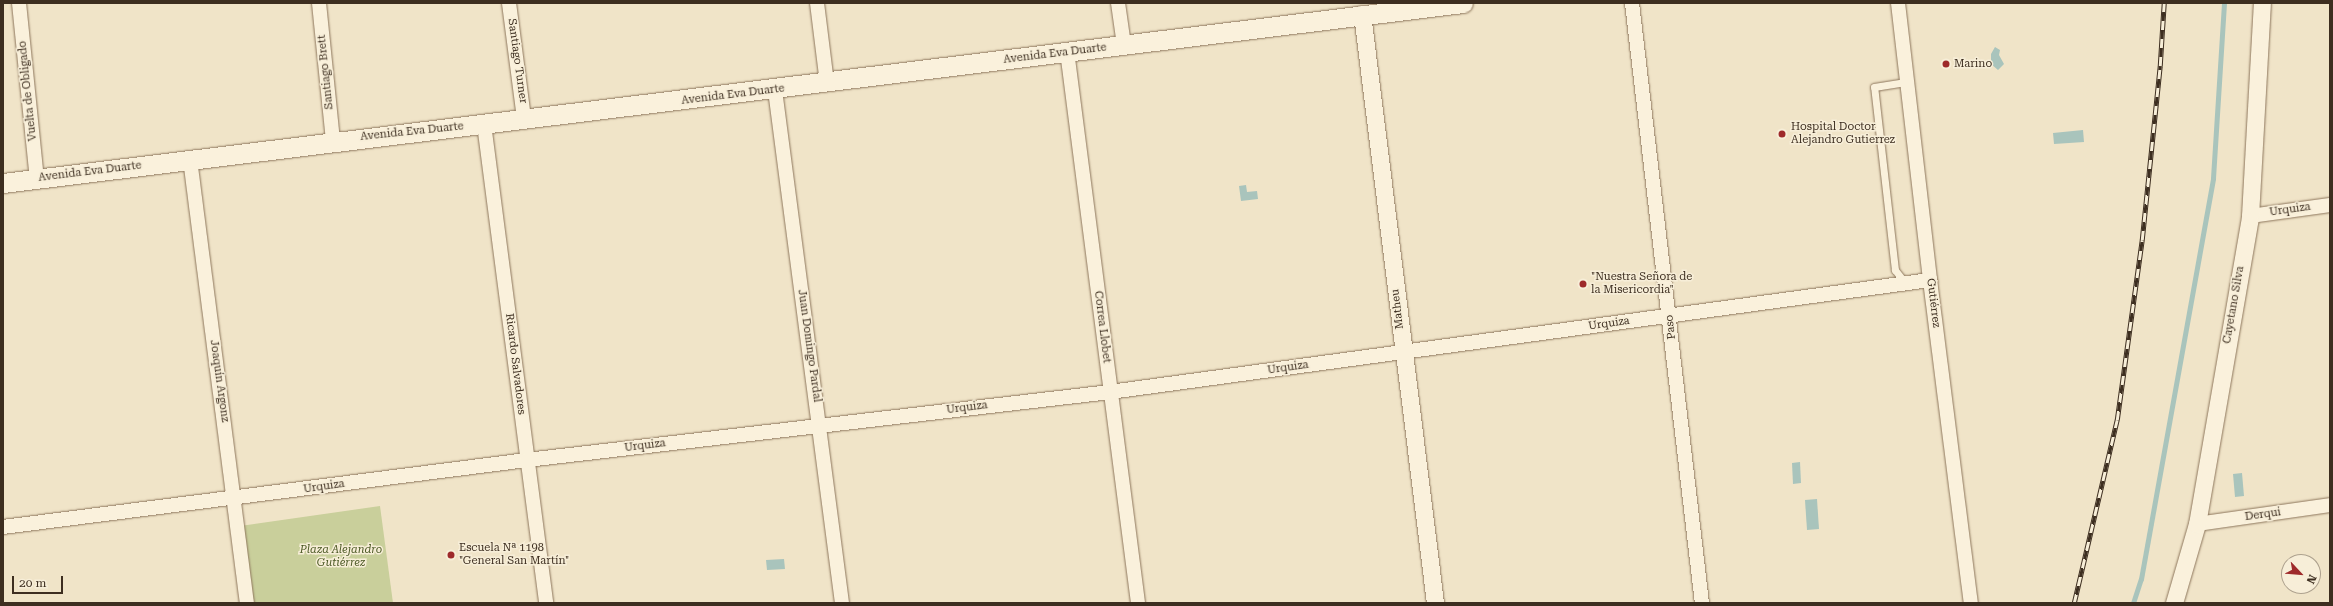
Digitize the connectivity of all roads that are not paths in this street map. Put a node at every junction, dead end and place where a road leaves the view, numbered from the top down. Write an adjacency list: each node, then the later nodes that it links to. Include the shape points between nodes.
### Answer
1 (19, 3): 21 (street, Vuelta de Obligado)
2 (319, 3): 19 (street, Santiago Brett)
3 (509, 3): 17 (street, Santiago Turner)
4 (817, 3): 15 (street)
5 (1118, 3): 12 (street)
6 (1463, 3): 10 (main road, Avenida Eva Duarte)
7 (1632, 3): 27 (street, Paso)
8 (1898, 3): 14 (street, Gutiérrez)
9 (2262, 3): 24 (street, Cayetano Silva)
10 (1416, 6): 11 (main road, Avenida Eva Duarte)
11 (1362, 14): 12 (main road, Avenida Eva Duarte); 28 (street, Matheu)
12 (1124, 45): 13 (main road, Avenida Eva Duarte)
13 (1068, 51): 15 (main road, Avenida Eva Duarte); 29 (street, Correa Llobet)
14 (1906, 82): 25 (street, Gutiérrez); 26 (lane, via 1874,87 1895,270)
15 (827, 83): 16 (main road, Avenida Eva Duarte)
16 (776, 90): 17 (main road, Avenida Eva Duarte); 30 (street, Juan Domingo Pardal)
17 (524, 119): 18 (main road, Avenida Eva Duarte)
18 (484, 124): 19 (main road, Avenida Eva Duarte); 31 (street, Ricardo Salvadores)
19 (333, 141): 20 (main road, Avenida Eva Duarte)
20 (190, 159): 21 (main road, Avenida Eva Duarte); 32 (street, Joaquín Argonz)
21 (38, 179): 22 (main road, Avenida Eva Duarte)
22 (3, 183)
23 (2330, 205): 24 (street, Urquiza)
24 (2250, 216): 34 (street, Cayetano Silva)
25 (1930, 280): 26 (street, Urquiza); 42 (street, Gutiérrez)
26 (1906, 284): 27 (street, Urquiza)
27 (1670, 316): 28 (street, Urquiza); 41 (street, Paso)
28 (1403, 352): 29 (street, Urquiza); 40 (street, Matheu)
29 (1110, 392): 30 (street, Urquiza); 39 (street, Correa Llobet)
30 (820, 425): 31 (street, Urquiza); 38 (street, Juan Domingo Pardal)
31 (528, 460): 32 (street, Urquiza); 37 (street, Ricardo Salvadores)
32 (235, 499): 35 (street, Urquiza); 36 (street, Joaquín Argonz)
33 (2330, 505): 34 (street, Derqui)
34 (2197, 524): 43 (street, Cayetano Silva)
35 (3, 527)
36 (247, 603)
37 (546, 603)
38 (842, 603)
39 (1138, 603)
40 (1435, 603)
41 (1702, 603)
42 (1971, 603)
43 (2174, 603)

